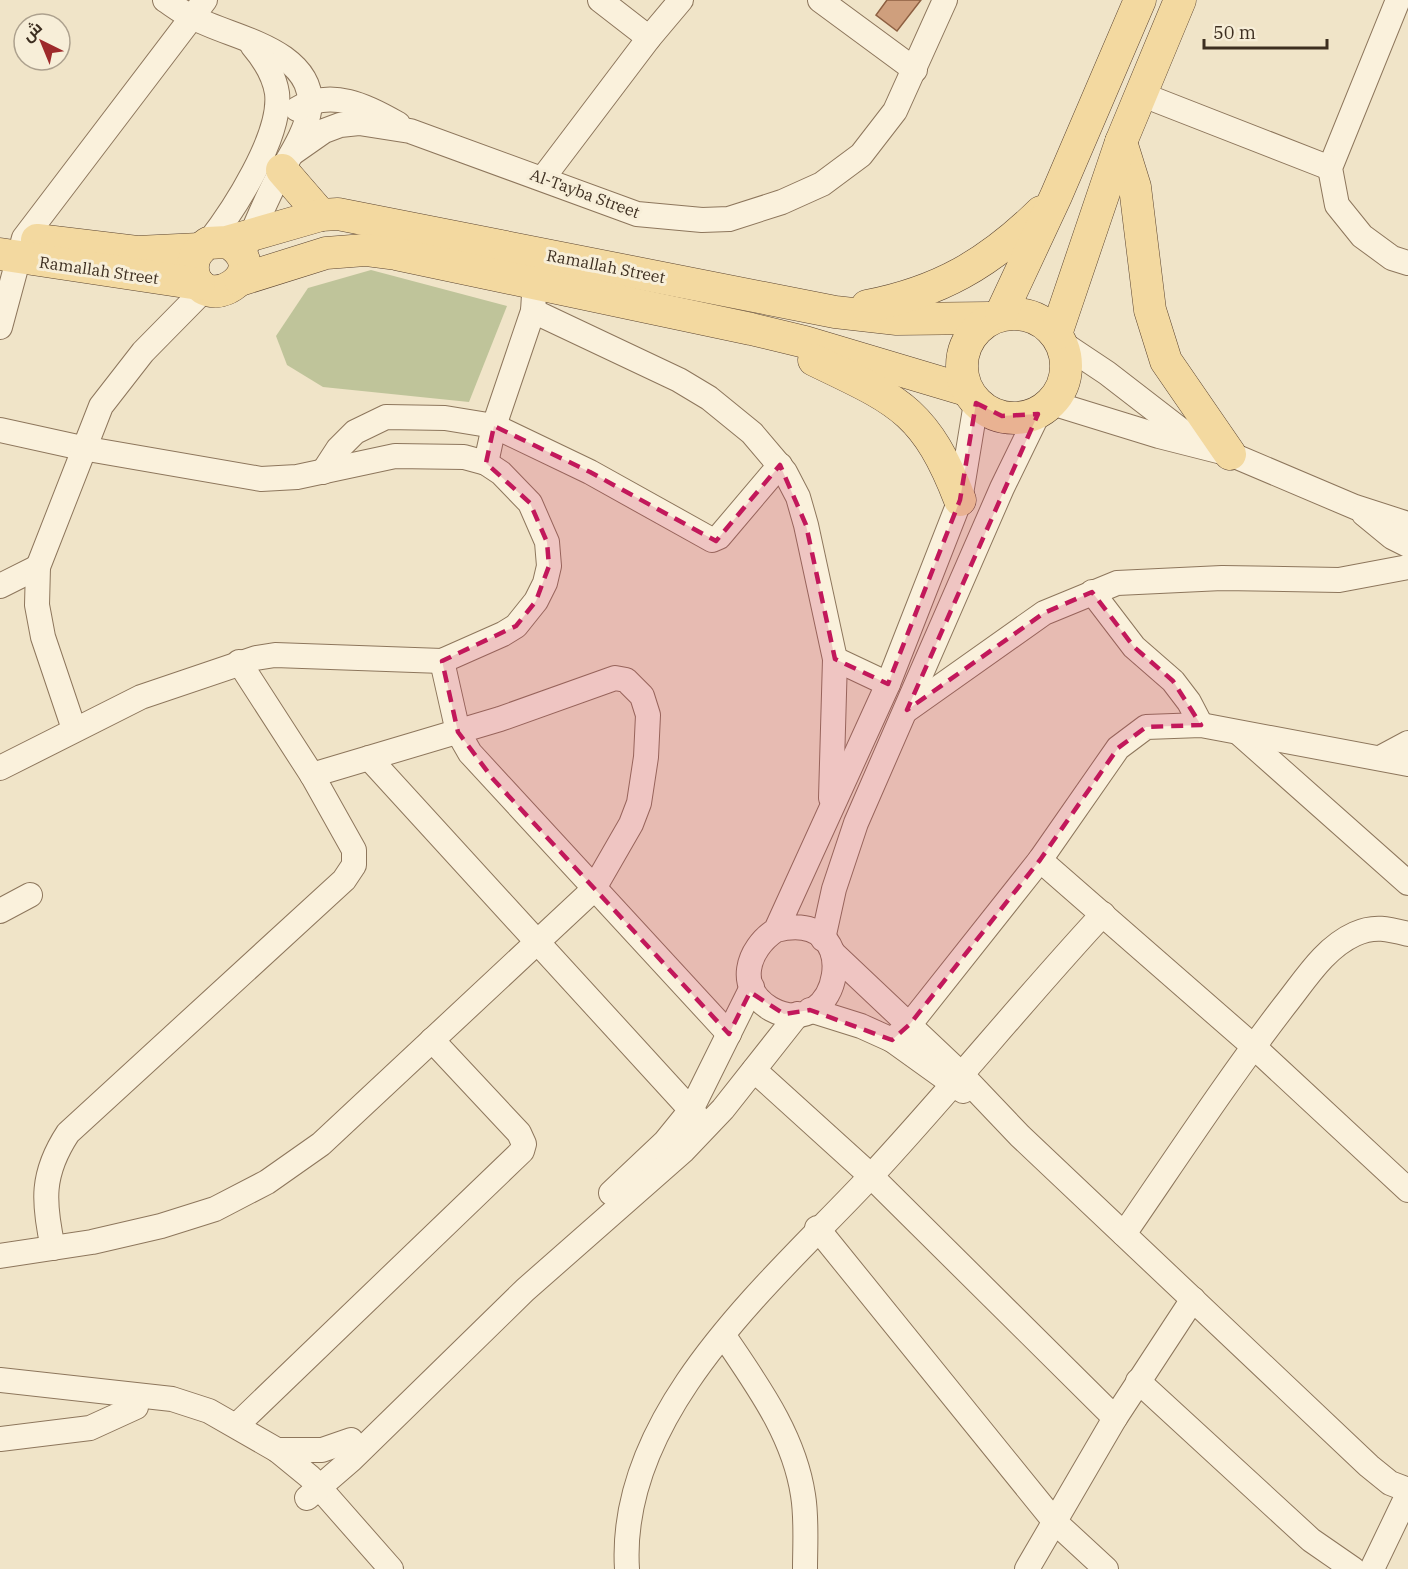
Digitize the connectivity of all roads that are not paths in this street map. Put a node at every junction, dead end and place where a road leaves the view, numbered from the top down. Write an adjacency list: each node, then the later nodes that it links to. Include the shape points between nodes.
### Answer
1 (165, 0): 9 (street)
2 (600, 0): 10 (street)
3 (681, 0): 10 (street)
4 (820, 0): 12 (street)
5 (945, 0): 12 (street, Al-Tayba Street)
6 (1140, 0): 20 (main road)
7 (1180, 0): 13 (main road)
8 (1398, 0): 18 (street)
9 (198, 9): 11 (street); 22 (street)
10 (648, 38): 19 (street)
11 (249, 40): 14 (street, via 284,58 305,82); 17 (street, via 267,62 277,94)
12 (915, 70): 19 (street, Al-Tayba Street, via 895,111 861,155 822,184 729,219 637,214)
13 (1143, 95): 16 (main road); 18 (street)
14 (312, 102): 15 (street, Al-Tayba Street, via 327,98 366,105); 17 (street, Al-Tayba Street, via 289,115)
15 (410, 131): 17 (street, Al-Tayba Street, via 359,123 340,125); 19 (street, Al-Tayba Street)
16 (1121, 142): 31 (main road); 38 (main road, via 1135,187 1150,310 1166,361)
17 (280, 159): 21 (main road); 23 (street); 23 (street, via 232,213)
18 (1330, 168): 24 (street, via 1337,206 1362,236 1392,258)
19 (543, 178)
20 (1056, 196): 27 (main road, via 1012,241 959,276 902,299); 28 (main road)
21 (321, 214): 23 (main road, Ramallah Street); 27 (main road, Ramallah Street, via 361,217)
22 (11, 246): 23 (main road, Ramallah Street, via 137,252); 25 (main road, Ramallah Street); 29 (street)
23 (228, 250): 25 (main road, via 193,266); 25 (main road, Ramallah Street, via 230,289 218,292); 26 (main road, Ramallah Street, via 365,250 435,260)
24 (1408, 263)
25 (202, 286): 37 (street, via 114,388)
26 (534, 297): 30 (main road, Ramallah Street); 34 (street); 40 (street, via 709,398 752,433)
27 (835, 312): 28 (main road, Ramallah Street, via 897,319)
28 (995, 316): 31 (main road, via 1016,313 1030,317); 32 (main road, via 974,333 965,348 962,375)
29 (0, 327)
30 (751, 329): 32 (main road, Ramallah Street); 42 (main road, via 887,396 908,411 938,451)
31 (1059, 338): 33 (main road, via 1066,358 1065,373 1062,386); 36 (street)
32 (971, 396): 33 (main road, via 1002,416 1017,418); 42 (street)
33 (1045, 408): 36 (street); 54 (street, via 1002,488)
34 (494, 426): 39 (street); 40 (street, via 590,472 712,540 719,537); 41 (street, via 445,418 386,417 355,432)
35 (0, 429): 37 (street)
36 (1200, 444): 38 (street)
37 (82, 448): 41 (street, via 261,479); 46 (street)
38 (1230, 454): 43 (street)
39 (486, 463): 41 (street, via 464,457 395,456); 51 (street, via 530,503 547,542 549,566 536,601 516,626)
40 (780, 465): 50 (street, via 798,497 806,525)
41 (323, 472)
42 (960, 500): 53 (street)
43 (1355, 507): 44 (street); 45 (street)
44 (1408, 524)
45 (1408, 545)
46 (38, 567): 48 (street); 56 (street, via 37,605 43,637)
47 (1408, 567): 49 (street, via 1339,580 1222,578 1117,583)
48 (0, 586)
49 (1092, 592): 54 (street, via 1022,626); 55 (street, via 1134,647 1173,681)
50 (835, 660): 53 (street); 65 (street)
51 (442, 661): 52 (street, via 275,655); 57 (street)
52 (239, 662): 56 (street, via 141,697); 64 (street)
53 (888, 684): 65 (street)
54 (907, 710): 75 (street, via 856,824 834,888)
55 (1201, 725): 58 (street); 66 (street, via 1146,727 1118,748)
56 (74, 729): 63 (street)
57 (458, 732): 60 (street); 68 (street, via 470,753); 68 (street, via 598,682 615,678 634,686 648,715 639,803)
58 (1238, 732): 61 (street); 67 (street)
59 (1408, 743): 61 (street)
60 (369, 758): 64 (street); 74 (street)
61 (1380, 758): 62 (street)
62 (1408, 764)
63 (0, 768)
64 (312, 775): 89 (street, via 354,850 354,866 344,880 68,1133 56,1152 46,1184 45,1208)
65 (831, 808): 72 (street)
66 (1040, 860): 71 (street); 78 (street)
67 (1408, 883)
68 (593, 890): 74 (street); 79 (street)
69 (30, 895): 70 (street)
70 (0, 911)
71 (1103, 914): 81 (street); 83 (street)
72 (776, 930): 75 (street, via 801,927); 76 (street, via 761,939 752,954 748,970)
73 (1408, 934): 81 (street, via 1377,928 1339,944 1315,967)
74 (536, 941): 80 (street); 84 (street)
75 (828, 946): 77 (street, via 836,970 833,986 824,1001); 78 (street)
76 (752, 987): 77 (street, via 770,1008 784,1014); 79 (street)
77 (804, 1012): 78 (street); 82 (street)
78 (901, 1032): 83 (street)
79 (729, 1034): 84 (street)
80 (432, 1040): 89 (street, via 321,1144 241,1197 150,1229); 98 (street, via 519,1133 524,1144 522,1151)
81 (1253, 1046): 86 (street); 88 (street)
82 (754, 1070): 84 (street); 85 (street)
83 (955, 1079): 85 (street); 88 (street, via 989,1105)
84 (699, 1118): 101 (street, via 683,1151)
85 (871, 1176): 87 (street); 97 (street)
86 (1408, 1190)
87 (817, 1228): 92 (street); 105 (street)
88 (1124, 1234): 91 (street)
89 (53, 1248): 90 (street)
90 (0, 1256)
91 (1193, 1299): 94 (street); 103 (street, via 1369,1466)
92 (724, 1335): 108 (street, via 689,1382 644,1462 628,1525); 109 (street, via 761,1391 791,1449 803,1497)
93 (0, 1380): 98 (street, via 172,1399)
94 (1138, 1381): 97 (street); 112 (street, via 1311,1540)
95 (0, 1394): 96 (street)
96 (136, 1407): 99 (street, via 90,1428); 102 (street, via 177,1413 237,1437)
97 (1115, 1418): 105 (street)
98 (237, 1425): 100 (street)
99 (0, 1438)
100 (277, 1450): 101 (street); 102 (street)
101 (351, 1450): 102 (street); 104 (street)
102 (309, 1488): 104 (street); 106 (street)
103 (1408, 1492): 113 (street)
104 (339, 1510): 107 (street)
105 (1055, 1522): 110 (street); 111 (street)
106 (369, 1569)
107 (391, 1569)
108 (627, 1569)
109 (806, 1569)
110 (1027, 1569)
111 (1106, 1569)
112 (1353, 1569)
113 (1372, 1569)

